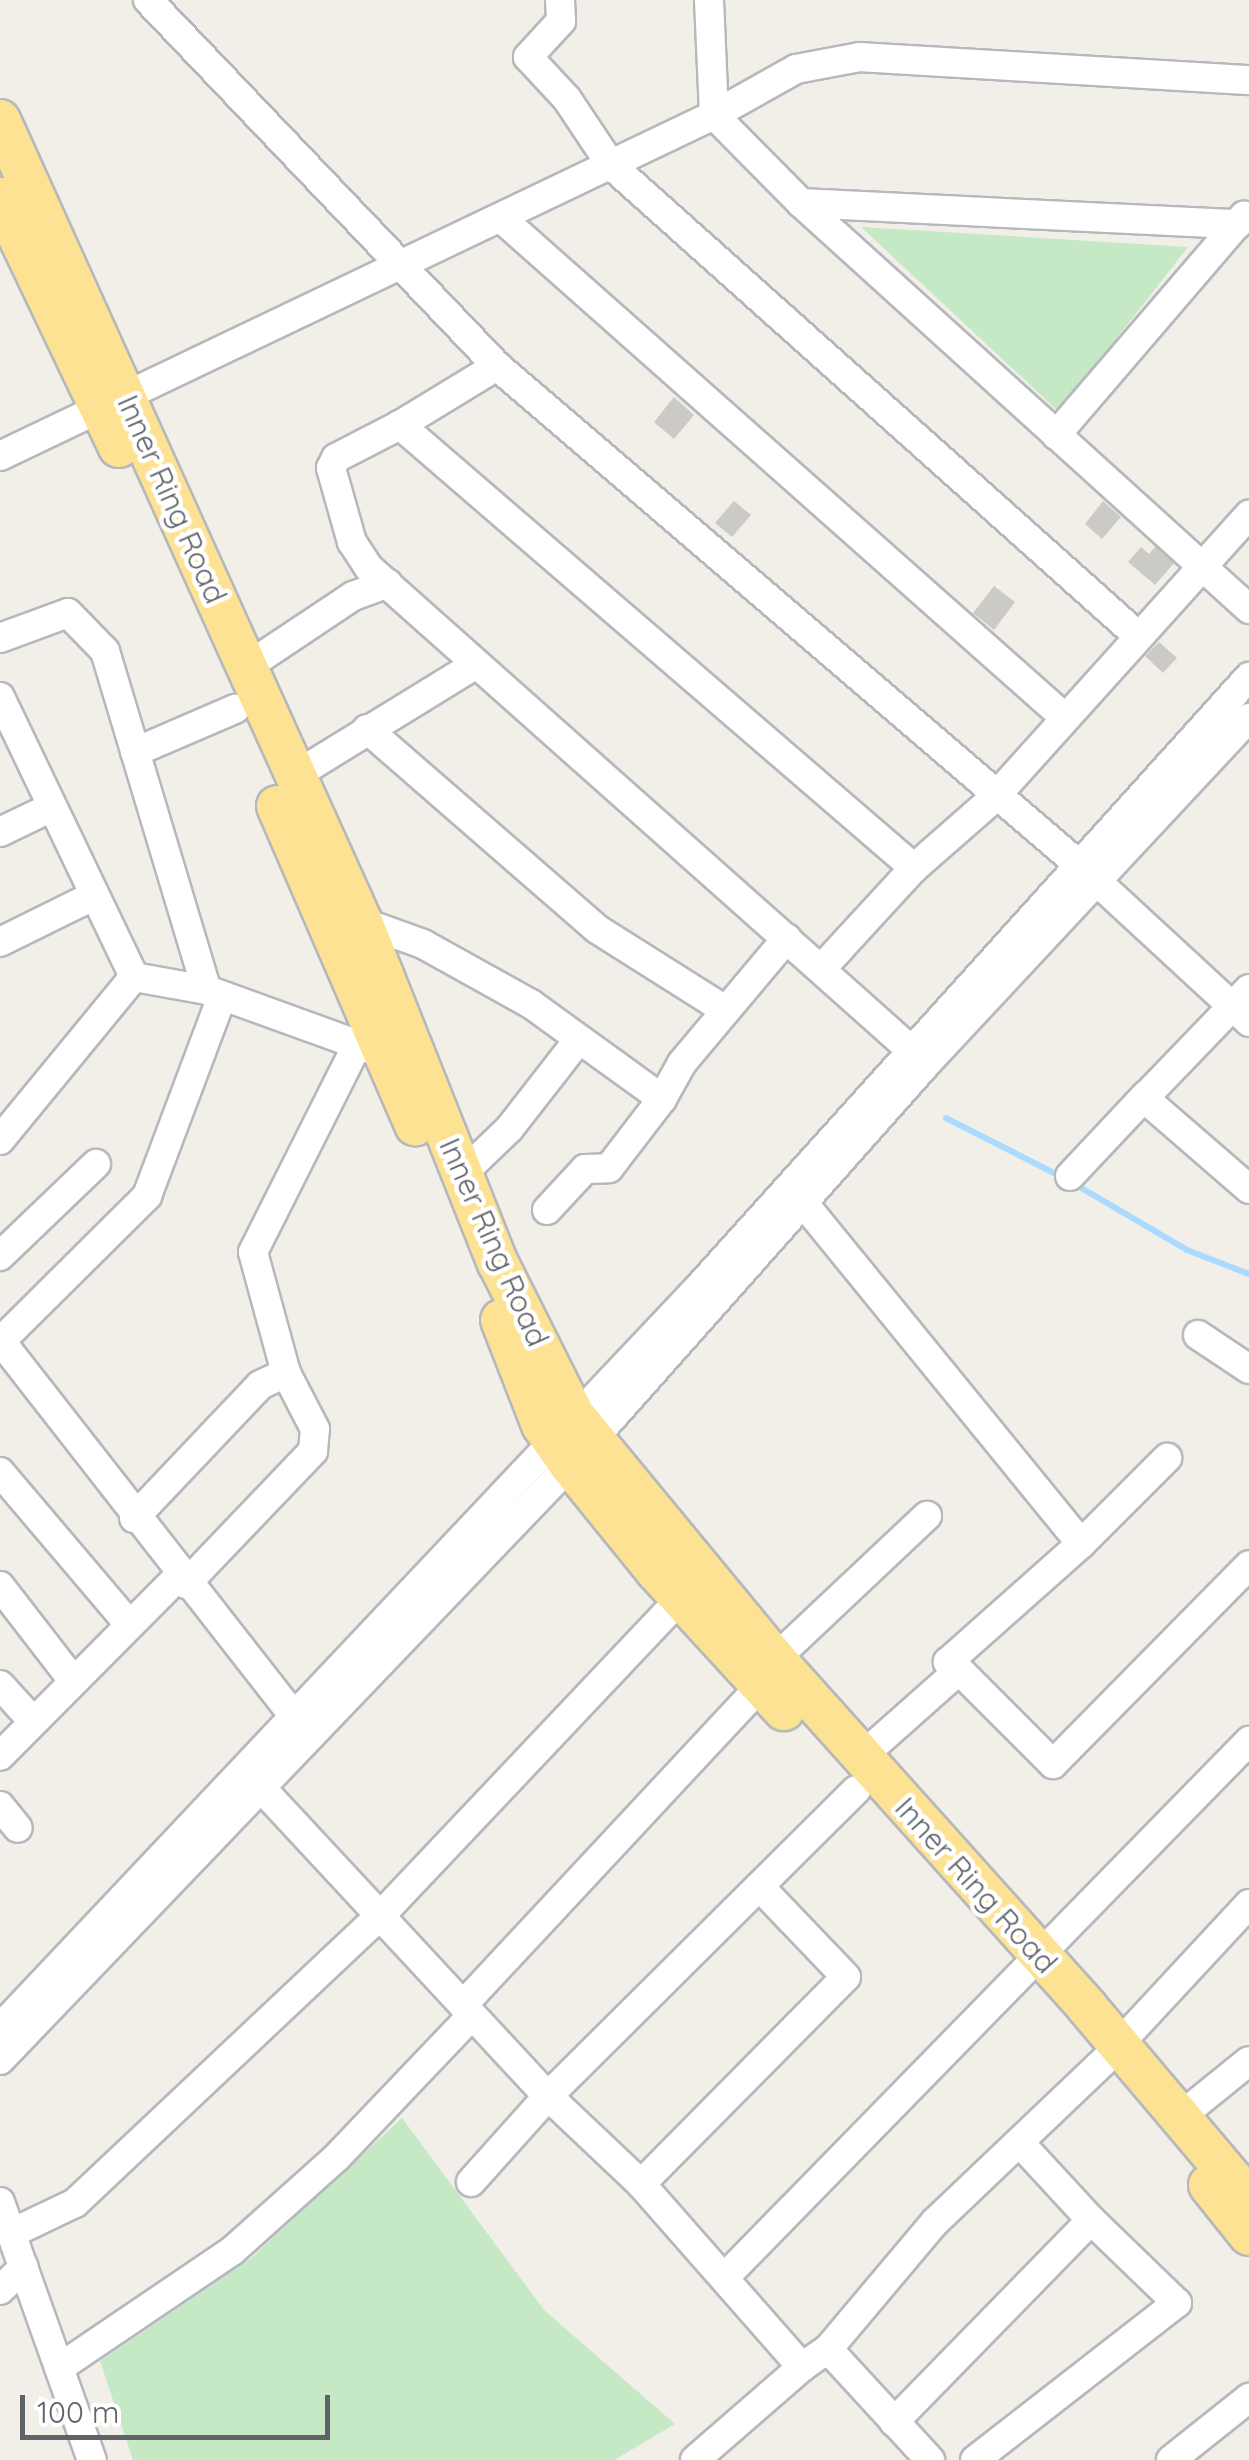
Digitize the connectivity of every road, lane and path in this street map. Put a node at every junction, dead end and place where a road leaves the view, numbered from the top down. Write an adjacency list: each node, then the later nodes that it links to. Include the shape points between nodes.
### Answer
1 (148, 0): 12 (street)
2 (560, 0): 7 (street, via 561,21 528,57 567,99)
3 (709, 0): 5 (street)
4 (1249, 80): 5 (street, via 860,56 796,69)
5 (714, 115): 7 (street); 9 (street)
6 (0, 120): 14 (highway, Inner Ring Road)
7 (611, 165): 11 (street); 22 (street)
8 (0, 198): 14 (highway, Inner Ring Road)
9 (802, 203): 10 (street); 16 (street)
10 (1243, 217): 16 (street)
11 (501, 218): 12 (street); 29 (street)
12 (395, 267): 13 (street); 14 (street)
13 (497, 366): 15 (street); 35 (street)
14 (116, 405): 17 (street); 25 (highway, Inner Ring Road); 28 (highway, Inner Ring Road)
15 (400, 425): 20 (street, via 336,458 330,468 352,542); 38 (street)
16 (1056, 435): 19 (street)
17 (0, 456)
18 (1249, 515): 19 (street)
19 (1201, 568): 21 (street); 22 (street)
20 (388, 583): 24 (street); 25 (street, via 353,596)
21 (1249, 608)
22 (1138, 635): 29 (street)
23 (0, 638): 33 (street, via 68,613 104,652)
24 (475, 665): 31 (street); 42 (street)
25 (245, 668): 34 (highway, Inner Ring Road)
26 (1249, 677): 39 (street)
27 (0, 697): 32 (street)
28 (214, 718): 33 (street); 50 (highway, Inner Ring Road)
29 (1064, 718): 35 (street)
30 (1249, 718): 39 (street)
31 (368, 729): 34 (street); 48 (street, via 597,929)
32 (11, 750): 36 (street)
33 (135, 752): 46 (street)
34 (291, 778): 41 (highway, Inner Ring Road)
35 (995, 797): 38 (street); 39 (street)
36 (50, 808): 37 (street); 40 (street)
37 (0, 832)
38 (914, 868): 44 (street)
39 (1087, 872): 47 (street); 51 (street)
40 (93, 896): 43 (street); 45 (street)
41 (362, 922): 49 (street, via 423,944); 56 (highway, Inner Ring Road)
42 (787, 938): 44 (street); 48 (street)
43 (0, 942)
44 (822, 968): 51 (street)
45 (134, 977): 46 (street); 54 (street)
46 (215, 993): 50 (street); 64 (street, via 147,1196)
47 (1243, 1006): 52 (street)
48 (725, 1010): 53 (street)
49 (579, 1039): 53 (street); 56 (street, via 509,1129)
50 (368, 1049): 66 (street, via 254,1252); 67 (highway, Inner Ring Road)
51 (918, 1056): 58 (street); 60 (street)
52 (1146, 1095): 57 (street); 59 (street)
53 (662, 1100): 61 (street, via 609,1168 585,1169)
54 (0, 1140)
55 (96, 1164): 62 (street)
56 (462, 1174): 67 (highway, Inner Ring Road)
57 (1070, 1176)
58 (790, 1182): 60 (street); 67 (street)
59 (1249, 1189)
60 (804, 1208): 67 (street); 72 (street)
61 (547, 1210)
62 (0, 1256)
63 (1198, 1336): 65 (street)
64 (0, 1341): 71 (street)
65 (1249, 1369)
66 (286, 1374): 71 (street, via 260,1386); 74 (street, via 315,1429 313,1451)
67 (573, 1438): 76 (highway, Inner Ring Road); 79 (highway, Inner Ring Road); 83 (street)
68 (1167, 1458): 72 (street)
69 (0, 1472): 77 (street)
70 (927, 1516): 79 (street)
71 (134, 1518): 74 (street)
72 (1081, 1544): 78 (street, via 948,1662)
73 (1249, 1565): 78 (street, via 1053,1764)
74 (182, 1580): 77 (street); 83 (street)
75 (0, 1586): 80 (street)
76 (680, 1598): 79 (highway, Inner Ring Road); 92 (street)
77 (130, 1624): 80 (street)
78 (958, 1670): 86 (street)
79 (768, 1672): 86 (highway, Inner Ring Road); 94 (street)
80 (72, 1678): 82 (street)
81 (0, 1686): 82 (street)
82 (31, 1720): 85 (street)
83 (303, 1728): 87 (street)
84 (1249, 1741): 93 (street)
85 (0, 1756)
86 (858, 1774): 90 (street); 93 (highway, Inner Ring Road)
87 (252, 1779): 92 (street); 95 (street); 97 (street)
88 (0, 1806): 89 (street)
89 (18, 1828)
90 (760, 1888): 99 (street); 103 (street, via 846,1977)
91 (1249, 1904): 96 (street)
92 (384, 1913): 94 (street); 107 (street, via 75,2204)
93 (1031, 1961): 96 (highway, Inner Ring Road); 110 (street, via 883,2122)
94 (468, 2010): 99 (street); 114 (street, via 336,2158 232,2251)
95 (0, 2028)
96 (1112, 2052): 100 (highway, Inner Ring Road); 101 (street); 108 (highway, Inner Ring Road)
97 (0, 2060)
98 (1249, 2061): 100 (street)
99 (548, 2096): 102 (street); 103 (street)
100 (1181, 2116): 104 (highway, Inner Ring Road)
101 (1019, 2142): 106 (street); 112 (street, via 934,2222)
102 (472, 2182)
103 (641, 2184): 110 (street)
104 (1249, 2199)
105 (0, 2202): 107 (street)
106 (1091, 2220): 116 (street); 120 (street, via 1177,2303)
107 (12, 2233): 109 (street)
108 (1249, 2235)
109 (24, 2267): 111 (street); 114 (street)
110 (725, 2277): 113 (street)
111 (0, 2290)
112 (828, 2349): 113 (street); 116 (street)
113 (802, 2366): 118 (street)
114 (59, 2368): 117 (street)
115 (1249, 2398): 121 (street)
116 (894, 2422): 119 (street)
117 (92, 2460)
118 (695, 2460)
119 (930, 2460)
120 (975, 2460)
121 (1171, 2460)

